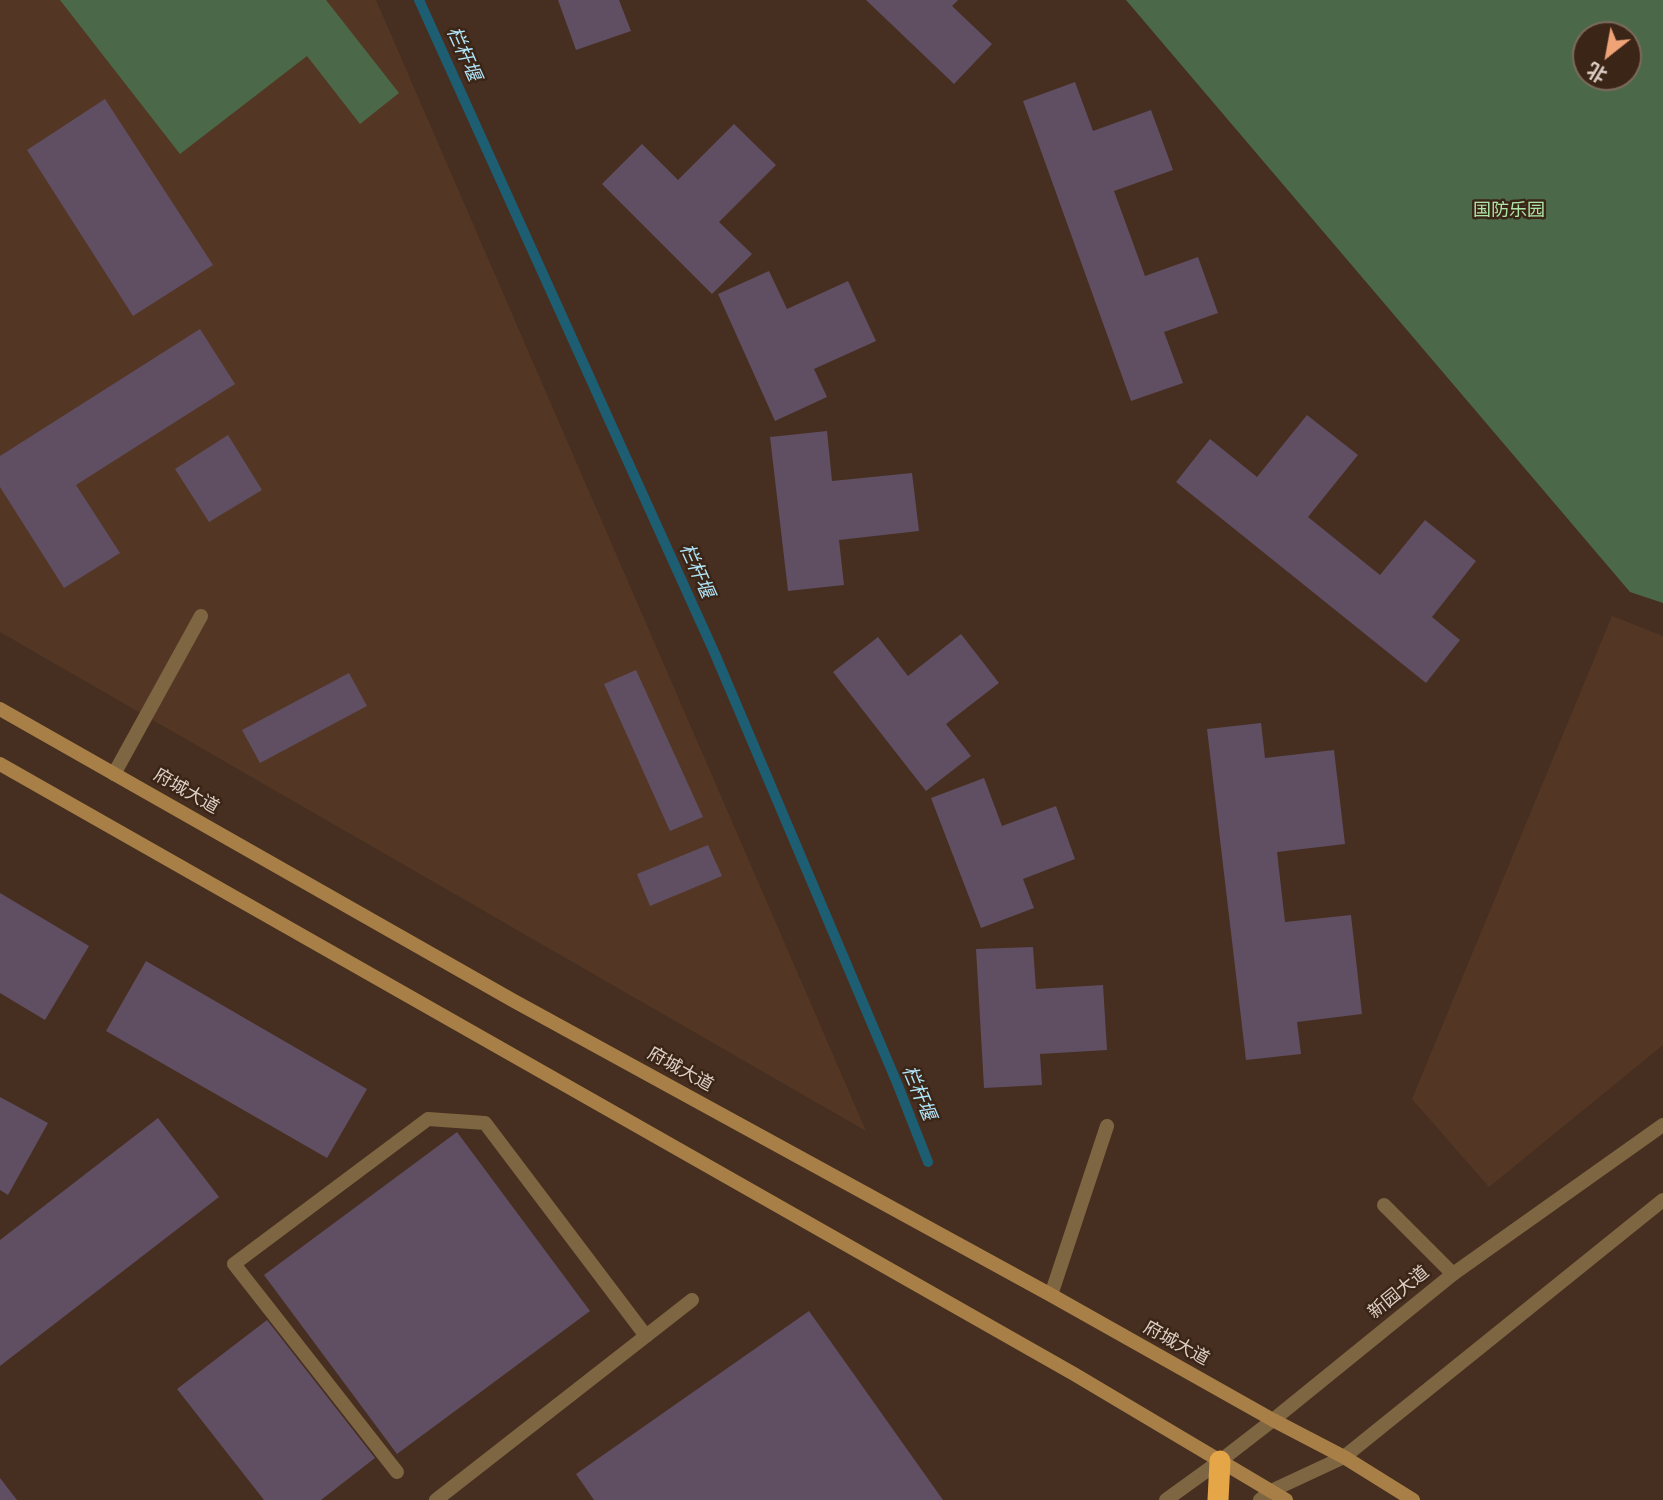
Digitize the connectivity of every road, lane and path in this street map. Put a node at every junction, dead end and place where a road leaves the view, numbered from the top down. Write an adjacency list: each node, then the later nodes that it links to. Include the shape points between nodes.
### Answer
1 (201, 616): 4 (street)
2 (0, 709): 4 (main road, 府城大道)
3 (0, 764): 15 (main road)
4 (114, 774): 10 (main road, 府城大道)
5 (1663, 1125): 9 (street, 新园大道)
6 (1107, 1126): 10 (street)
7 (1663, 1200): 14 (street)
8 (1384, 1205): 9 (street)
9 (1453, 1274): 13 (street, 新园大道)
10 (1051, 1295): 13 (main road, 府城大道)
11 (692, 1300): 12 (street)
12 (646, 1336): 16 (street, via 485,1123 428,1119 234,1264); 18 (street)
13 (1273, 1420): 14 (main road, 府城大道); 15 (street, 新园大道)
14 (1345, 1457): 17 (street); 22 (main road, 府城大道)
15 (1220, 1461): 17 (main road); 19 (street, 新园大道); 20 (highway)
16 (397, 1472)
17 (1266, 1496): 21 (main road)
18 (436, 1500)
19 (1166, 1500)
20 (1219, 1500)
21 (1286, 1500)
22 (1413, 1500)

